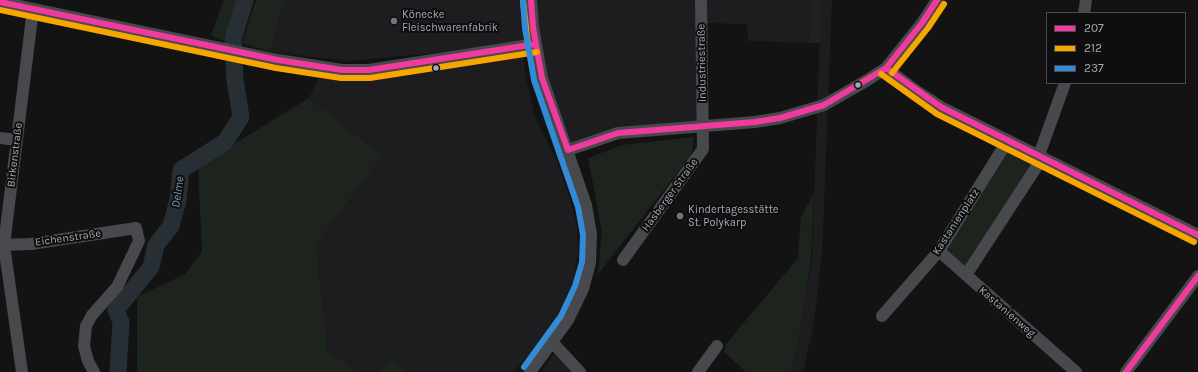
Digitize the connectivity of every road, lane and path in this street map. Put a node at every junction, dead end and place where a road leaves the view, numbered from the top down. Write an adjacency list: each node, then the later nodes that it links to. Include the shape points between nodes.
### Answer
1 (531, 0): 8 (street)
2 (701, 0): 11 (street, Industriestraße)
3 (937, 0): 9 (street)
4 (1086, 0): 7 (street)
5 (0, 2): 6 (street)
6 (33, 9): 8 (street, via 278,60 342,70 369,70); 13 (street, Birkenstraße)
7 (1084, 12)
8 (536, 44): 15 (street, via 542,78)
9 (886, 68): 11 (street, via 840,97 808,110 755,122); 14 (street, via 941,107)
10 (1065, 84): 16 (street)
11 (702, 126): 15 (street, via 618,133); 20 (street, Hasberger Straße, via 703,149)
12 (0, 138): 13 (street)
13 (16, 140): 18 (street, Birkenstraße)
14 (1008, 140): 16 (street); 19 (street, Kastanienplatz)
15 (568, 150): 24 (street, via 586,204 591,234 590,263 583,289 568,320)
16 (1041, 156): 17 (street); 21 (street)
17 (1198, 235)
18 (2, 245): 26 (street, Birkenstraße); 27 (street, Eichenstraße, via 31,244 136,228 138,241 117,288 92,314 86,326 84,346)
19 (939, 251): 21 (street, Kastanienweg); 23 (street, Kastanienplatz)
20 (623, 260)
21 (966, 275): 31 (street, Kastanienweg)
22 (1198, 276): 32 (street)
23 (882, 316)
24 (552, 343): 28 (street); 29 (street)
25 (717, 346): 30 (street)
26 (22, 372)
27 (94, 372)
28 (530, 372)
29 (580, 372)
30 (698, 372)
31 (1076, 372)
32 (1126, 372)

